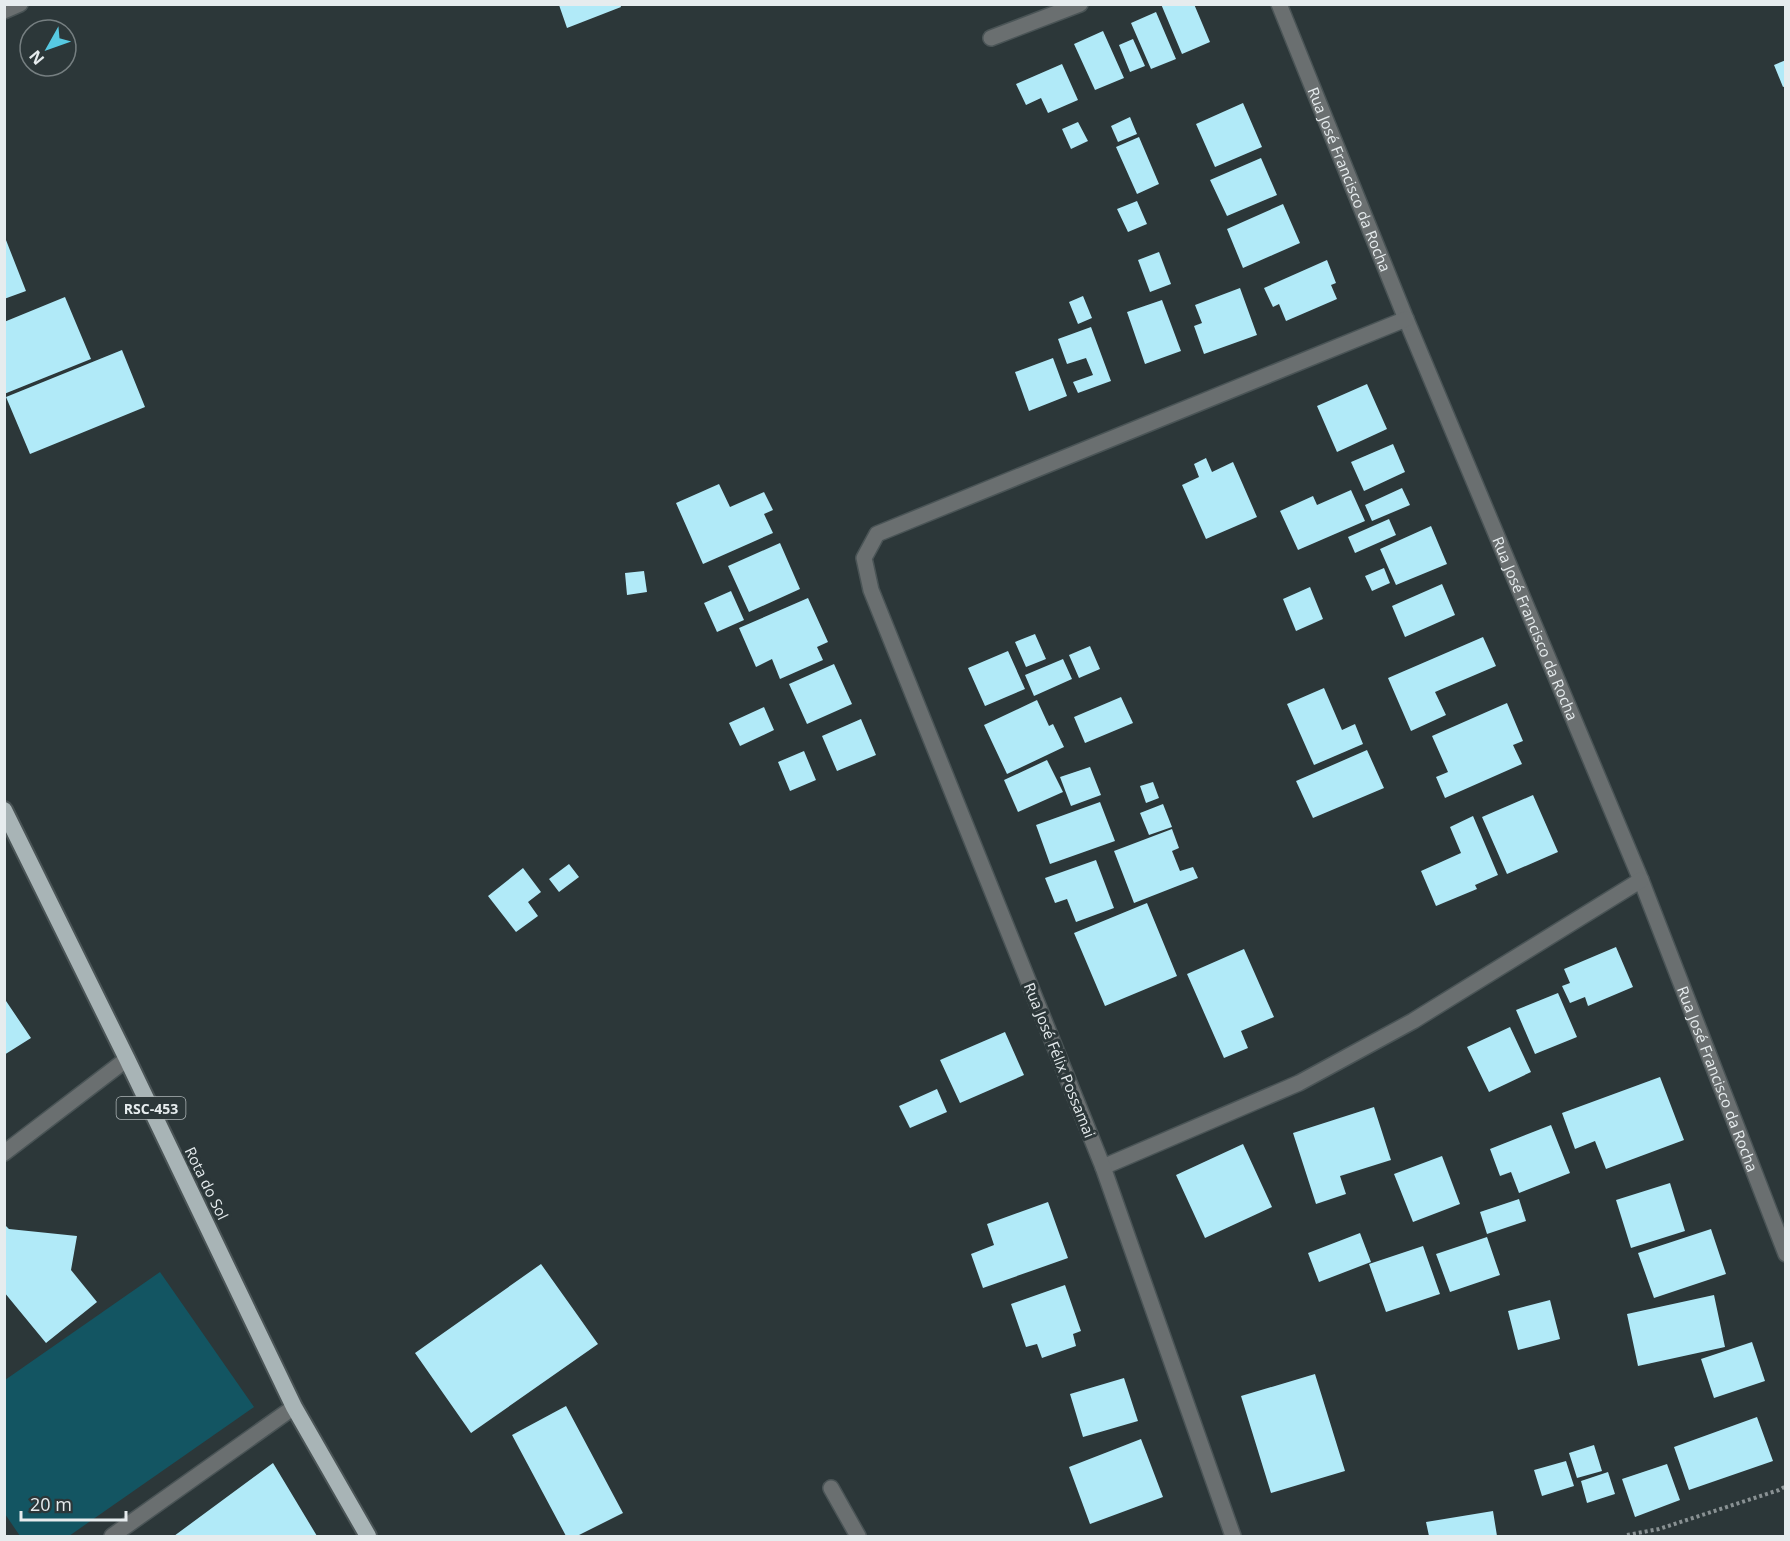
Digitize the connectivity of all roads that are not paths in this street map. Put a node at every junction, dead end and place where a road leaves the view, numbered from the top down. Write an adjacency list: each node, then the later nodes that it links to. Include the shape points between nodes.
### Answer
1 (20, 4): 4 (street)
2 (1080, 4): 5 (street)
3 (1279, 4): 6 (street, Rua José Francisco da Rocha)
4 (4, 11)
5 (991, 38)
6 (1406, 319): 8 (street, Rua José Francisco da Rocha); 11 (street, Rua José Félix Possamai, via 877,534 864,558 871,590)
7 (4, 810): 9 (highway, Rota do Sol / RSC-453)
8 (1641, 880): 11 (street, via 1413,1021 1299,1083); 12 (street, Rua José Francisco da Rocha)
9 (127, 1059): 10 (street); 13 (highway, Rota do Sol / RSC-453)
10 (4, 1153)
11 (1103, 1167): 18 (street, Rua José Félix Possamai)
12 (1785, 1254)
13 (294, 1407): 15 (street); 16 (highway, Rota do Sol / RSC-453)
14 (831, 1488): 17 (street)
15 (112, 1536)
16 (368, 1536)
17 (858, 1536)
18 (1233, 1536)

